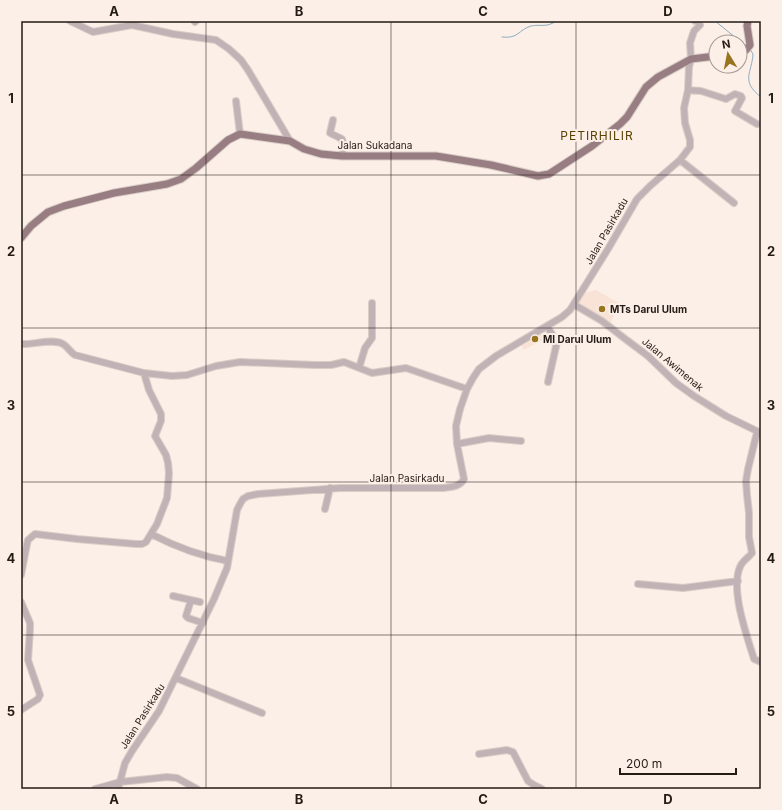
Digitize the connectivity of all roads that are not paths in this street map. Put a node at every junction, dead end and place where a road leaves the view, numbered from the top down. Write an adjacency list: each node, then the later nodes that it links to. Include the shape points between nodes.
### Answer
1 (70, 21): 12 (street, via 93,32 132,25 173,34 209,38 222,43 248,70)
2 (695, 21): 6 (street, Jalan Pasirkadu, via 700,25 694,31 690,43)
3 (748, 21): 4 (main road, via 750,42)
4 (748, 45)
5 (708, 57): 6 (main road, Jalan Sukadana)
6 (691, 59): 7 (street, Jalan Pasirkadu); 13 (main road, Jalan Sukadana, via 665,72 652,82 620,124 549,174 538,176 436,156)
7 (688, 90): 10 (street, via 702,91 726,99 735,94 741,96 735,111); 14 (street, Jalan Pasirkadu, via 684,108 690,147)
8 (236, 101): 11 (street)
9 (333, 120): 13 (street, via 330,133 342,139)
10 (757, 124)
11 (240, 134): 12 (main road, Jalan Sukadana); 16 (main road, via 228,140 180,179 167,184 114,192 64,206 48,212)
12 (290, 141): 13 (main road, Jalan Sukadana, via 321,154)
13 (342, 156)
14 (680, 160): 15 (street); 18 (street, Jalan Pasirkadu, via 637,199)
15 (734, 203)
16 (21, 238)
17 (372, 303): 21 (street, via 372,338 365,348)
18 (575, 305): 19 (street, Jalan Pasirkadu); 25 (street, Jalan Awimenak, via 648,356 676,383 694,396)
19 (547, 326): 23 (street, via 557,342); 24 (street, Jalan Pasirkadu, via 484,365)
20 (21, 344): 22 (street, via 51,341 60,343 75,355)
21 (359, 368): 22 (street, via 344,362 315,365 240,362 188,375); 24 (street, via 372,373 406,368)
22 (144, 373): 30 (street, via 161,414 155,438 166,455 169,473 167,498)
23 (548, 382)
24 (467, 389): 27 (street, Jalan Pasirkadu, via 456,426)
25 (759, 433): 33 (street, via 746,481 752,553 740,567)
26 (521, 441): 27 (street, via 489,438)
27 (457, 444): 28 (street, Jalan Pasirkadu, via 464,478 458,485 442,488)
28 (330, 488): 29 (street); 31 (street, Jalan Pasirkadu, via 258,494 243,499 237,510)
29 (325, 509)
30 (151, 534): 31 (street, via 189,551); 32 (street, via 146,542 136,544 35,534 28,540)
31 (228, 561): 39 (street, Jalan Pasirkadu)
32 (21, 575)
33 (738, 581): 34 (street, via 683,588); 40 (street, via 742,618 754,659)
34 (638, 584)
35 (174, 596): 36 (street)
36 (191, 600): 38 (street); 39 (street, via 186,616)
37 (21, 602): 42 (street, via 30,623 28,660 40,695)
38 (200, 602)
39 (203, 623): 41 (street, Jalan Pasirkadu)
40 (761, 662)
41 (176, 678): 43 (street); 45 (street, Jalan Pasirkadu, via 159,711 125,763)
42 (21, 710)
43 (262, 713)
44 (479, 754): 49 (street, via 507,750 513,752 528,781)
45 (120, 782): 46 (street); 47 (street, Jalan Pasirkadu); 48 (street, via 173,777)
46 (95, 789)
47 (118, 789)
48 (197, 789)
49 (542, 789)

